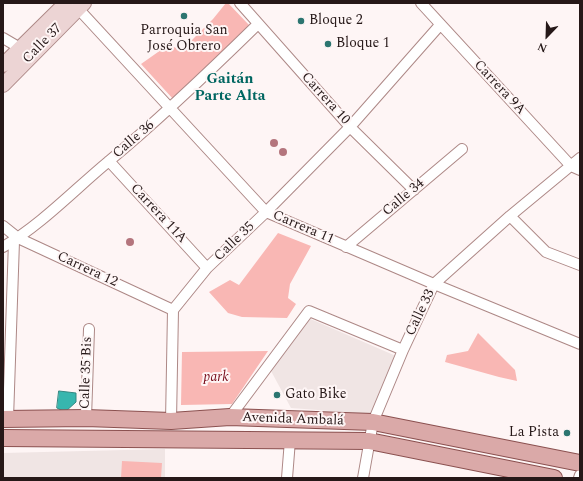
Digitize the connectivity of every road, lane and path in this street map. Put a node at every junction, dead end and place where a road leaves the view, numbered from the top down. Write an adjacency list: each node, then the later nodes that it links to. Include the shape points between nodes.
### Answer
1 (240, 3): 4 (street, Carrera 10)
2 (421, 3): 5 (street, Carrera 9A)
3 (75, 4): 7 (main road, Calle 37); 9 (main road, Calle 37); 10 (street, Carrera 11)
4 (258, 24): 10 (street, Calle 36); 11 (street, Carrera 10)
5 (440, 25): 11 (street, Calle 35); 15 (street, Carrera 9A)
6 (3, 38): 7 (street)
7 (20, 48): 8 (main road, Calle 37)
8 (3, 65)
9 (3, 85)
10 (171, 108): 14 (street, Calle 36); 17 (street, Carrera 11)
11 (350, 127): 16 (street, Carrera 10); 17 (street, Calle 35)
12 (462, 149): 16 (street, Calle 34)
13 (580, 158): 15 (street, Calle 33)
14 (109, 161): 20 (street, Calle 36, via 69,198); 24 (street, Carrera 11A)
15 (576, 168): 18 (street, Calle 33)
16 (414, 190): 21 (street, Calle 34)
17 (266, 212): 21 (street, Carrera 11); 24 (street, Calle 35)
18 (510, 216): 23 (street, via 546,252); 25 (street, Calle 33)
19 (3, 226): 20 (street, Carrera 12)
20 (16, 239): 22 (street, Calle 36); 26 (street, Carrera 12); 32 (street)
21 (346, 247): 25 (street, Carrera 11)
22 (3, 248)
23 (580, 265)
24 (207, 268): 26 (street, Calle 35)
25 (434, 284): 28 (street, Carrera 11); 29 (street, Calle 33)
26 (173, 310): 34 (street)
27 (89, 329): 31 (street, Calle 35 Bis)
28 (580, 344)
29 (403, 350): 30 (street, via 309,311); 35 (street, Calle 33)
30 (230, 417): 34 (main road, Avenida Ambalá); 35 (main road, Avenida Ambalá)
31 (86, 418): 32 (main road, Avenida Ambalá); 33 (main road, Avenida Ambalá)
32 (5, 419)
33 (110, 419): 34 (main road, Avenida Ambalá); 37 (main road)
34 (171, 421)
35 (373, 422): 39 (street, Calle 33); 40 (main road, Avenida Ambalá)
36 (3, 438): 37 (main road, Avenida Ambalá)
37 (112, 439): 38 (main road, Avenida Ambalá)
38 (290, 440): 39 (main road, Avenida Ambalá); 41 (street)
39 (369, 441): 42 (street, Calle 33); 43 (main road, Avenida Ambalá)
40 (580, 463)
41 (287, 478)
42 (363, 478)
43 (554, 478)

